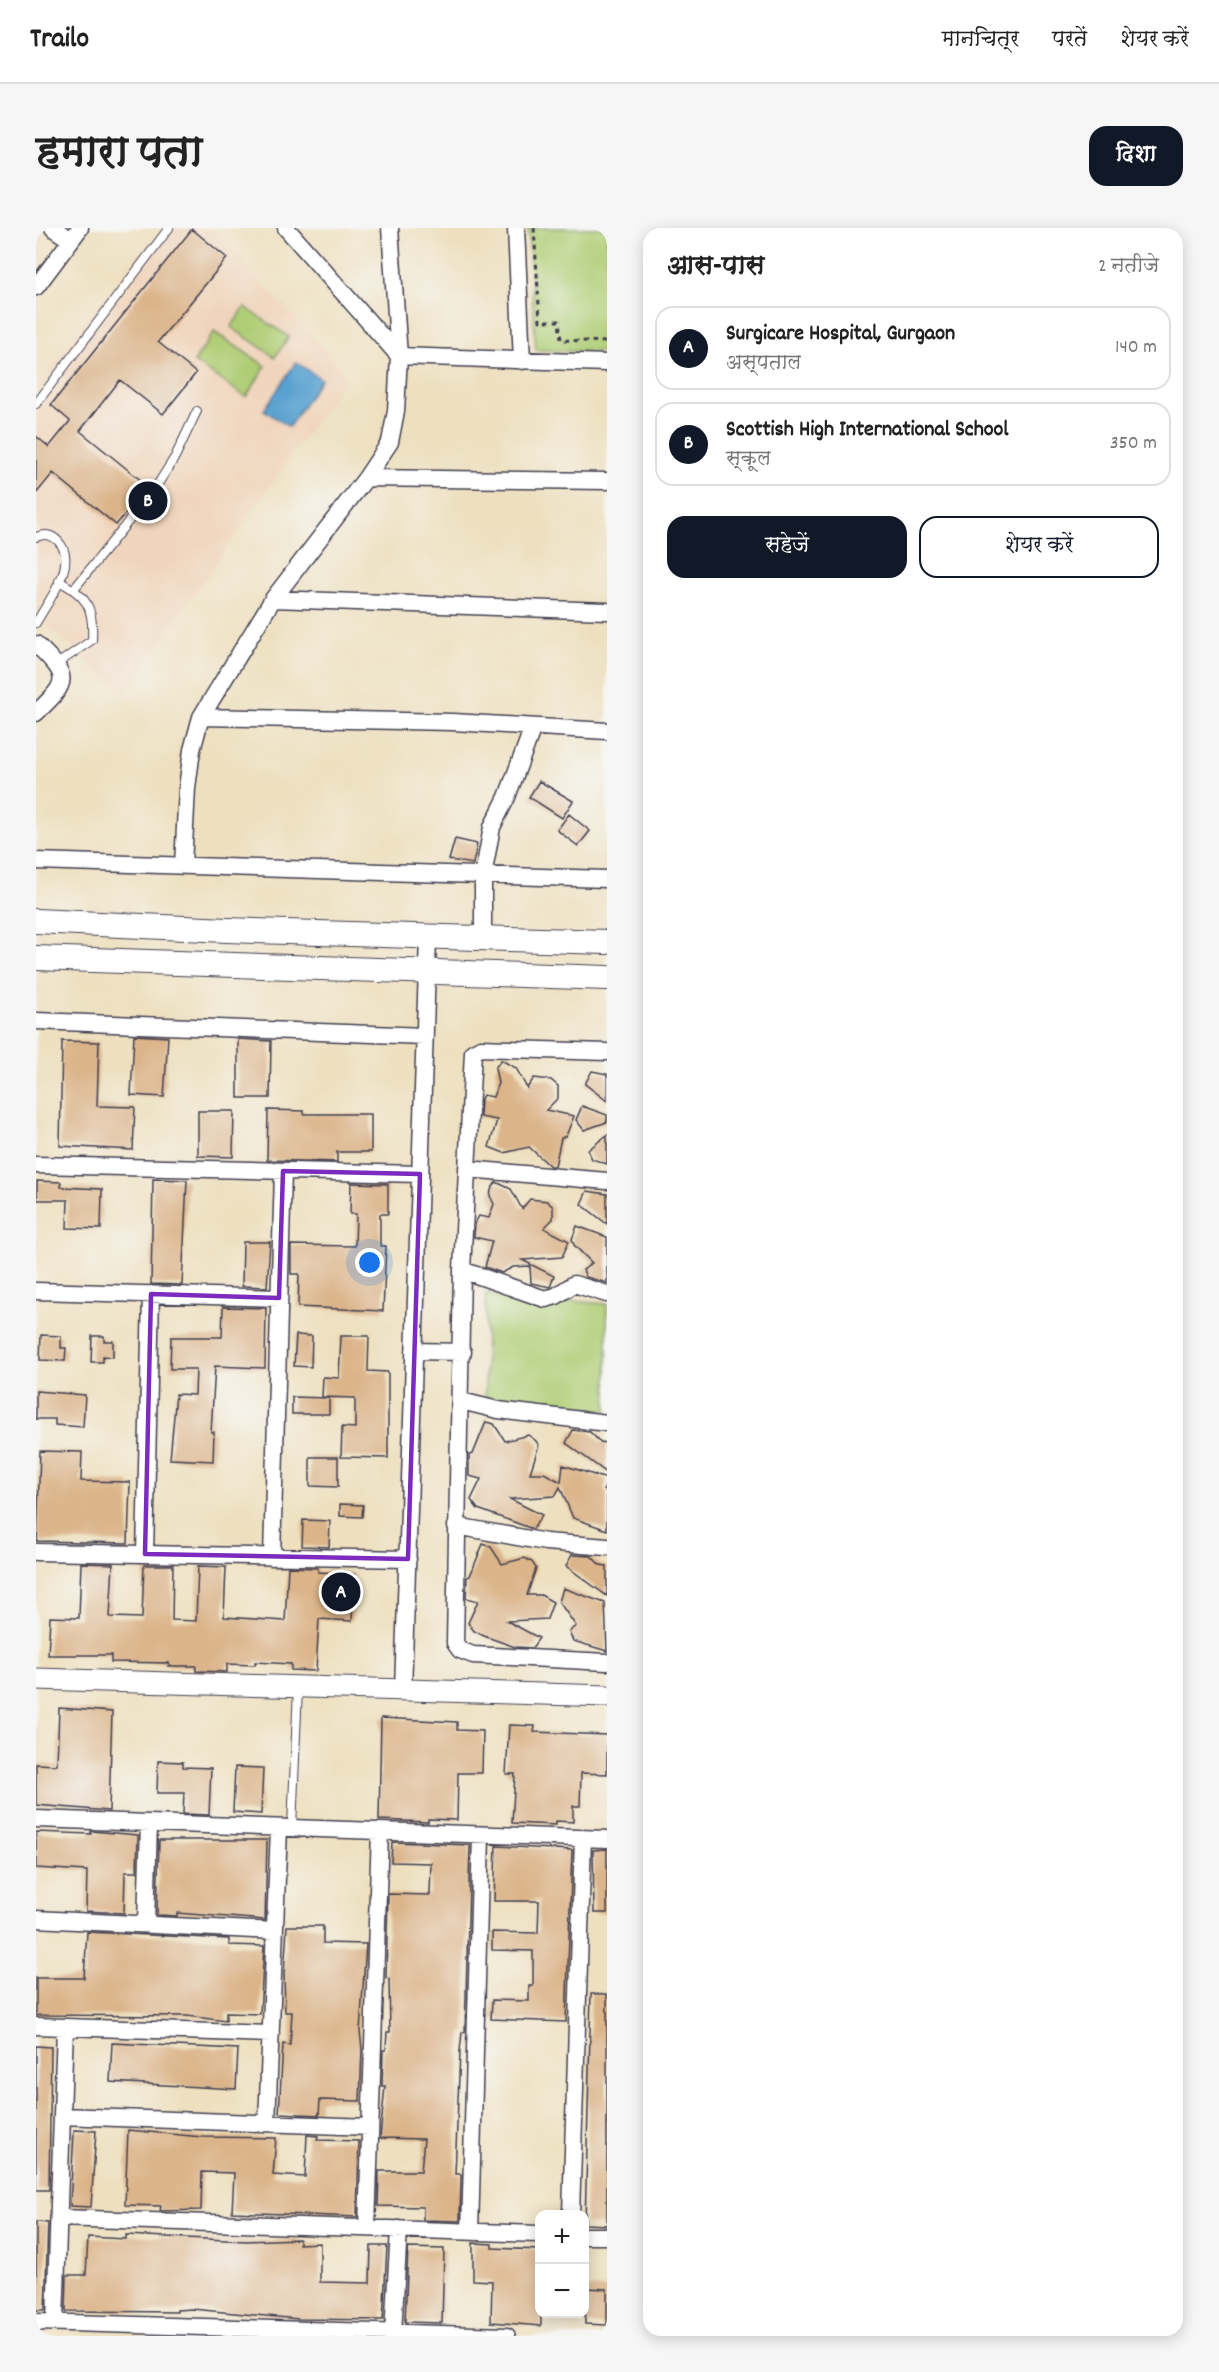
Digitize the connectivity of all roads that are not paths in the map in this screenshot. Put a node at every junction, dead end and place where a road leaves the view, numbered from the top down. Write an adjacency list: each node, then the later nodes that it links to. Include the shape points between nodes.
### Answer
1 (53, 228): 6 (street)
2 (169, 228): 11 (lane)
3 (286, 228): 8 (street)
4 (390, 228): 8 (street)
5 (516, 228): 9 (street)
6 (76, 234): 7 (street)
7 (36, 287)
8 (399, 356): 9 (street); 13 (street, via 390,442)
9 (522, 361): 10 (street)
10 (607, 363)
11 (36, 404)
12 (197, 411): 17 (lane, via 156,487)
13 (366, 478): 14 (street); 18 (street)
14 (607, 481)
15 (36, 537): 16 (lane, via 52,536 62,544 65,562)
16 (59, 581): 17 (lane); 20 (lane)
17 (74, 589): 22 (lane, via 88,607 93,622 92,640)
18 (273, 599): 19 (street); 24 (street)
19 (607, 611)
20 (36, 623)
21 (36, 644): 22 (street)
22 (57, 664): 23 (street, via 62,675 60,690)
23 (36, 713)
24 (201, 717): 25 (street); 28 (street, via 187,789)
25 (533, 727): 26 (street); 29 (street, via 492,827)
26 (607, 731)
27 (36, 861): 28 (street)
28 (183, 865): 29 (street)
29 (483, 876): 30 (street); 33 (street)
30 (607, 879)
31 (36, 921): 32 (main road)
32 (428, 938): 33 (main road); 36 (street)
33 (483, 940): 34 (main road)
34 (607, 942)
35 (36, 958): 36 (main road)
36 (427, 972): 37 (main road); 39 (street)
37 (607, 978)
38 (36, 1021): 39 (street)
39 (425, 1036): 44 (street)
40 (607, 1052): 42 (street, via 474,1050)
41 (36, 1165): 43 (street)
42 (467, 1169): 45 (street); 46 (street)
43 (283, 1171): 44 (street); 50 (street)
44 (420, 1174): 51 (street)
45 (607, 1181)
46 (462, 1270): 48 (street, via 544,1299 574,1284); 52 (street)
47 (36, 1291): 49 (street)
48 (607, 1293)
49 (151, 1294): 50 (street); 58 (street)
50 (279, 1298): 59 (street)
51 (414, 1351): 52 (street); 60 (street)
52 (463, 1352): 53 (street)
53 (461, 1401): 54 (street, via 498,1410); 55 (street)
54 (607, 1423)
55 (456, 1526): 56 (street, via 546,1542); 61 (street, via 455,1643 460,1650 473,1655)
56 (607, 1547)
57 (36, 1552): 58 (street)
58 (145, 1554): 59 (street)
59 (272, 1557): 60 (street)
60 (408, 1559): 64 (street)
61 (607, 1662)
62 (36, 1678): 63 (street)
63 (298, 1687): 64 (street); 68 (lane)
64 (403, 1690): 65 (street)
65 (607, 1696)
66 (36, 1819): 67 (street)
67 (149, 1823): 68 (street); 74 (street)
68 (286, 1828): 69 (street); 75 (street)
69 (380, 1831): 70 (street); 81 (street)
70 (482, 1835): 71 (street); 86 (street)
71 (584, 1838): 72 (street); 82 (street)
72 (607, 1839)
73 (36, 1919): 74 (street)
74 (146, 1924): 75 (street)
75 (275, 1931): 78 (street)
76 (36, 2026): 77 (street)
77 (65, 2027): 78 (street); 79 (street)
78 (271, 2034): 80 (street)
79 (62, 2116): 80 (street); 83 (street)
80 (267, 2123): 81 (street)
81 (370, 2127): 84 (street)
82 (571, 2210)
83 (59, 2218): 84 (street); 91 (street)
84 (366, 2228): 85 (street)
85 (399, 2229): 86 (street); 92 (street)
86 (470, 2232): 87 (street)
87 (535, 2234)
88 (589, 2236): 89 (street)
89 (607, 2236)
90 (36, 2322): 91 (street)
91 (55, 2322): 92 (street)
92 (393, 2332): 93 (street)
93 (507, 2336)

